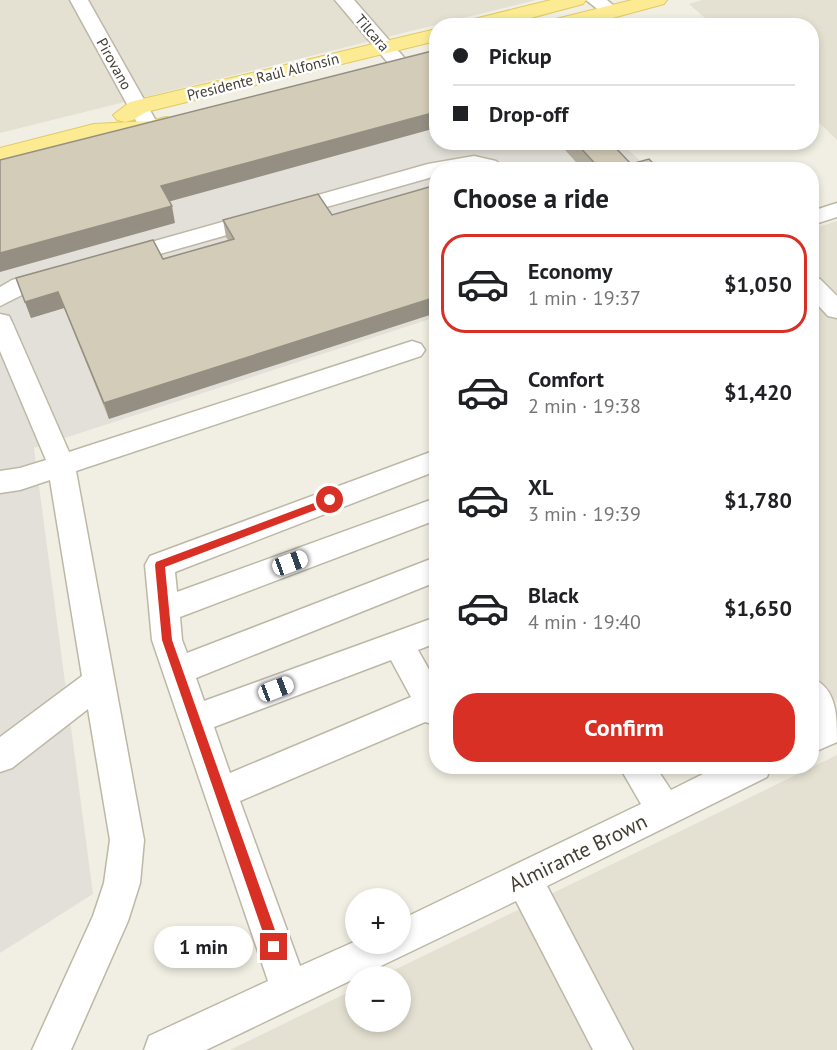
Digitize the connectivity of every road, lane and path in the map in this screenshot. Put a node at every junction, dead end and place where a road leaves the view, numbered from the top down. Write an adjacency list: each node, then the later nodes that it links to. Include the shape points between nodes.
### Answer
1 (79, 0): 13 (street, Pirovano)
2 (344, 0): 9 (street, Tilcara)
3 (576, 0): 6 (main road)
4 (657, 0): 5 (main road)
5 (603, 6): 7 (main road)
6 (505, 18)
7 (575, 18)
8 (429, 37): 9 (main road, Presidente Raúl Alfonsín)
9 (385, 48): 11 (street, Tilcara); 13 (main road, Presidente Raúl Alfonsín)
10 (429, 59): 11 (main road)
11 (401, 66): 12 (main road)
12 (378, 72)
13 (138, 107): 15 (street, Pirovano); 16 (main road, Presidente Raúl Alfonsín)
14 (184, 119): 15 (main road, Presidente Raúl Alfonsín)
15 (150, 128): 16 (main road, Presidente Raúl Alfonsín)
16 (94, 131): 17 (main road, Presidente Raúl Alfonsín)
17 (0, 155)
18 (429, 171): 21 (street)
19 (837, 210): 20 (street)
20 (819, 216)
21 (101, 263)
22 (78, 269): 24 (street, via 20,285)
23 (819, 292): 25 (street)
24 (0, 298)
25 (837, 310)
26 (0, 322): 29 (street)
27 (412, 350): 29 (street)
28 (429, 463): 33 (street, via 160,565)
29 (61, 464): 30 (street); 37 (street)
30 (0, 482)
31 (429, 512): 33 (street)
32 (429, 572): 36 (street)
33 (164, 610): 36 (street, via 167,640)
34 (429, 633): 35 (street)
35 (398, 644): 38 (street); 41 (street)
36 (177, 671): 41 (street)
37 (99, 682): 44 (street); 53 (street, via 127,840 122,883 110,921)
38 (429, 696)
39 (819, 701): 42 (street)
40 (429, 708): 47 (street)
41 (195, 719): 47 (street)
42 (837, 725): 43 (street)
43 (819, 734)
44 (0, 757)
45 (641, 774): 48 (street)
46 (739, 774): 48 (street, Almirante Brown)
47 (221, 793): 52 (street)
48 (666, 811): 49 (street, Almirante Brown)
49 (524, 880): 50 (street, Almirante Brown); 55 (street)
50 (411, 934)
51 (369, 954): 52 (street)
52 (290, 991): 54 (street)
53 (51, 1050)
54 (163, 1050)
55 (614, 1050)

